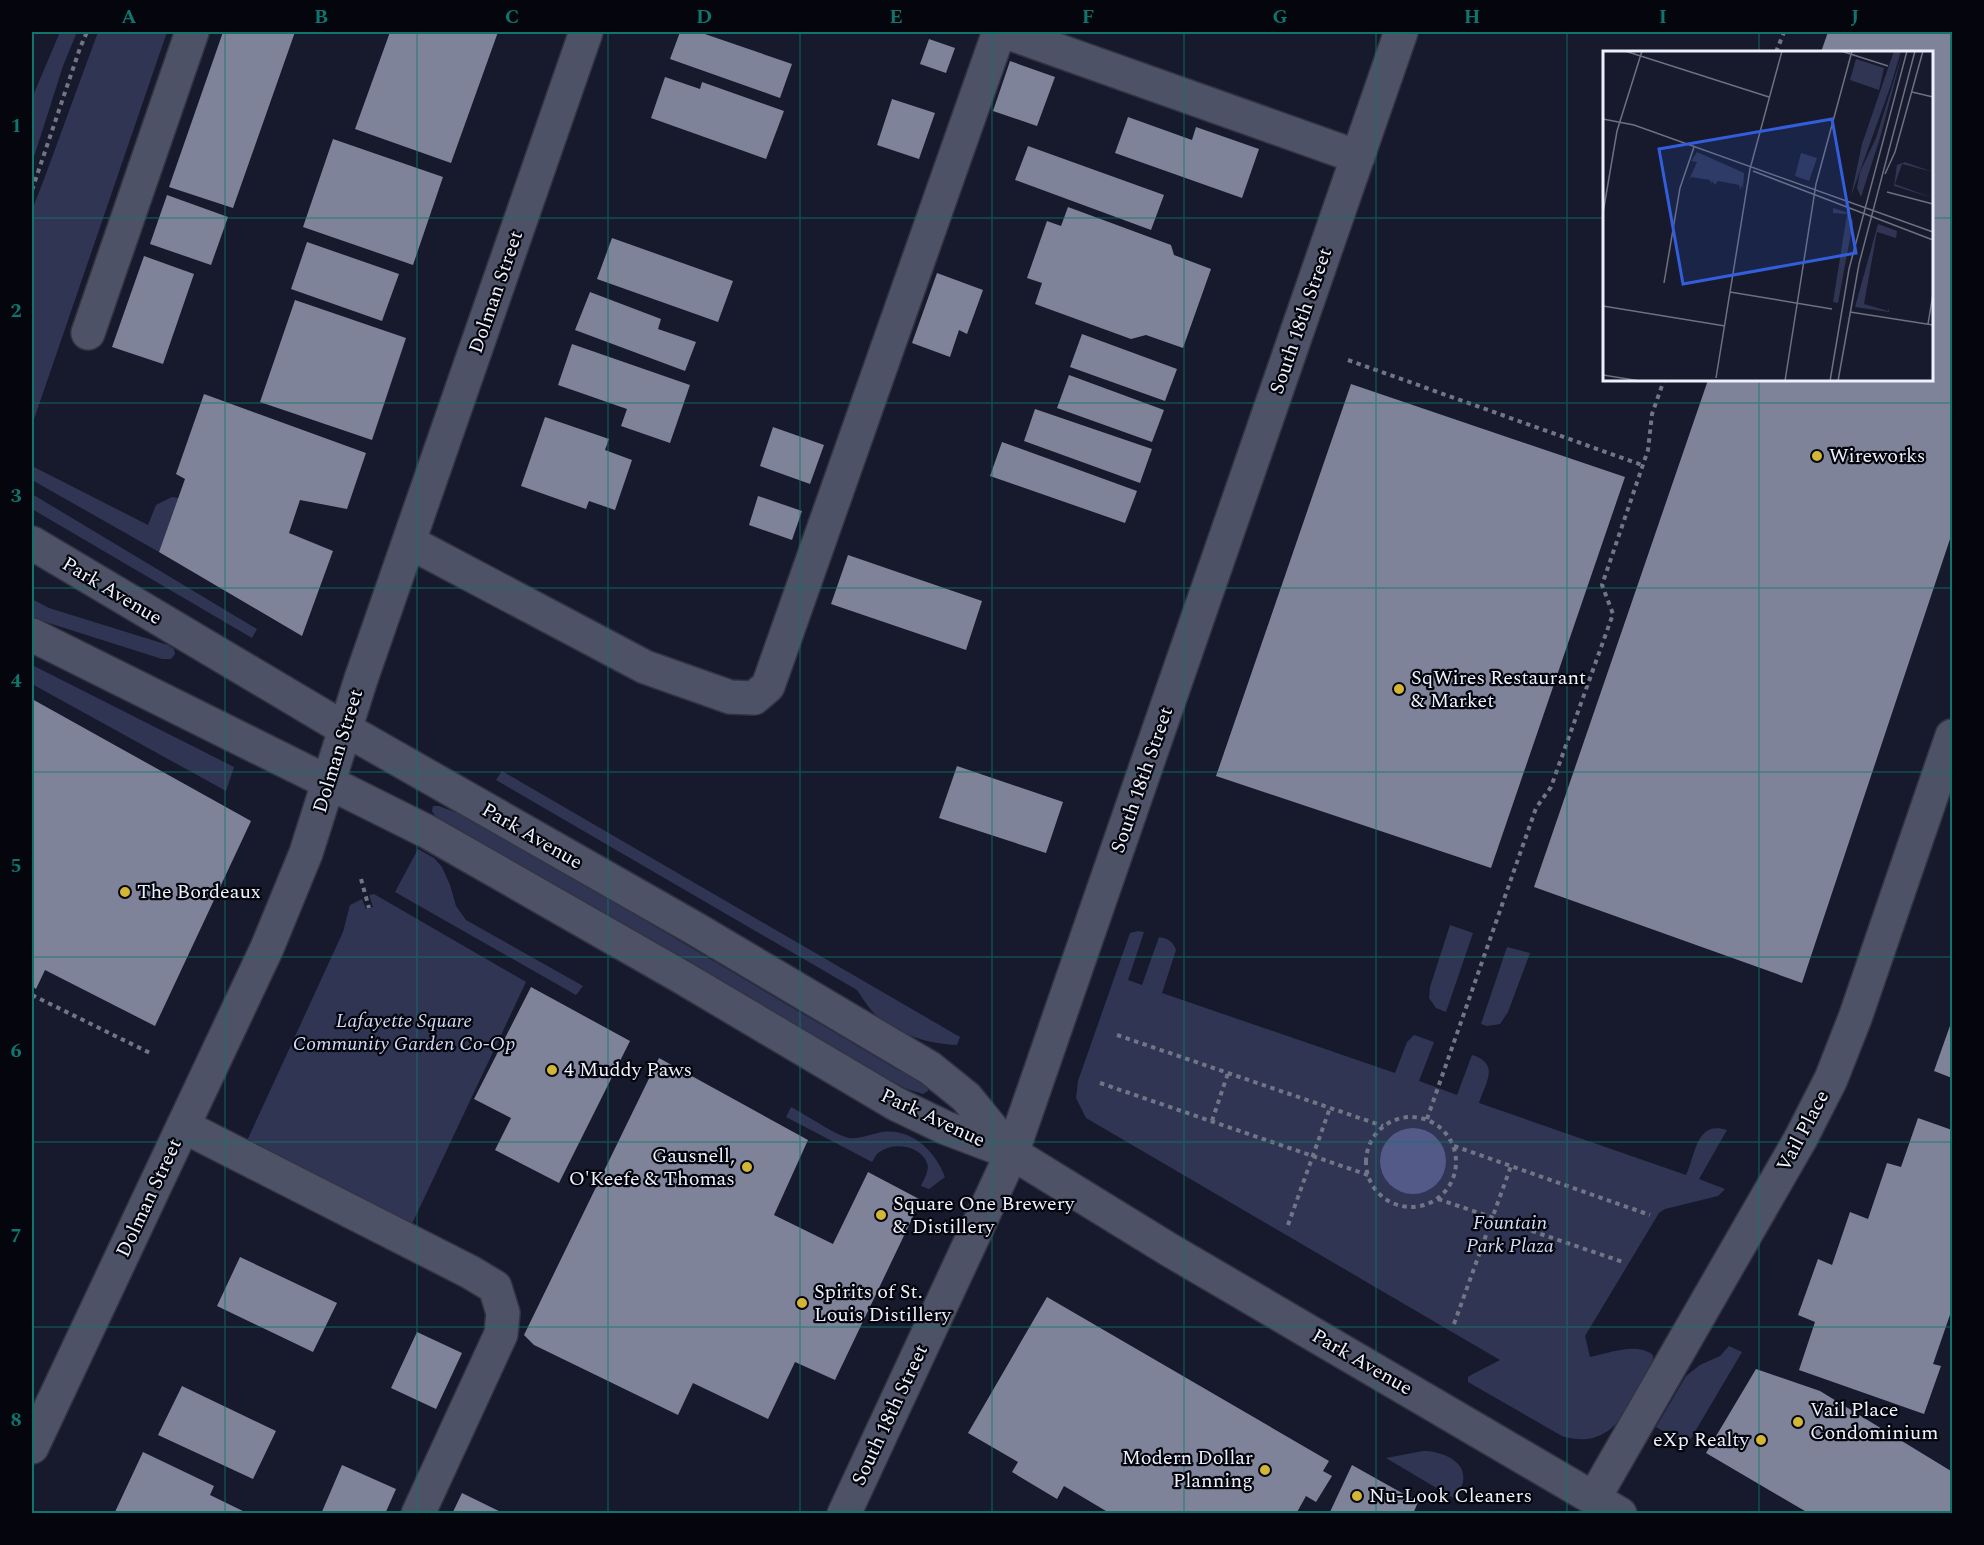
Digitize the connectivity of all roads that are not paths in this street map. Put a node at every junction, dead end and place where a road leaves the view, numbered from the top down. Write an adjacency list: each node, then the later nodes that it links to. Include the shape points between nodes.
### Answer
1 (192, 32): 7 (street)
2 (586, 32): 8 (street, Dolman Street)
3 (999, 32): 8 (street, via 768,686 754,698 730,697 645,667)
4 (1006, 32): 6 (street)
5 (1401, 32): 6 (street, South 18th Street)
6 (1358, 157): 15 (street, South 18th Street)
7 (88, 333)
8 (409, 542): 11 (street, Dolman Street)
9 (32, 543): 11 (street, Park Avenue)
10 (32, 635): 13 (street, Park Avenue)
11 (345, 729): 13 (street, Dolman Street); 15 (street, Park Avenue, via 930,1068 966,1097)
12 (1953, 736): 17 (street, Vail Place, via 1831,1079)
13 (329, 782): 14 (street, Dolman Street, via 282,914); 15 (street, Park Avenue, via 428,832 896,1104 945,1128)
14 (183, 1126): 16 (street, Dolman Street); 18 (street, via 495,1287 503,1313 501,1334)
15 (1012, 1153): 17 (street, Park Avenue); 19 (street, South 18th Street)
16 (36, 1427)
17 (1607, 1506)
18 (418, 1514)
19 (844, 1514)

